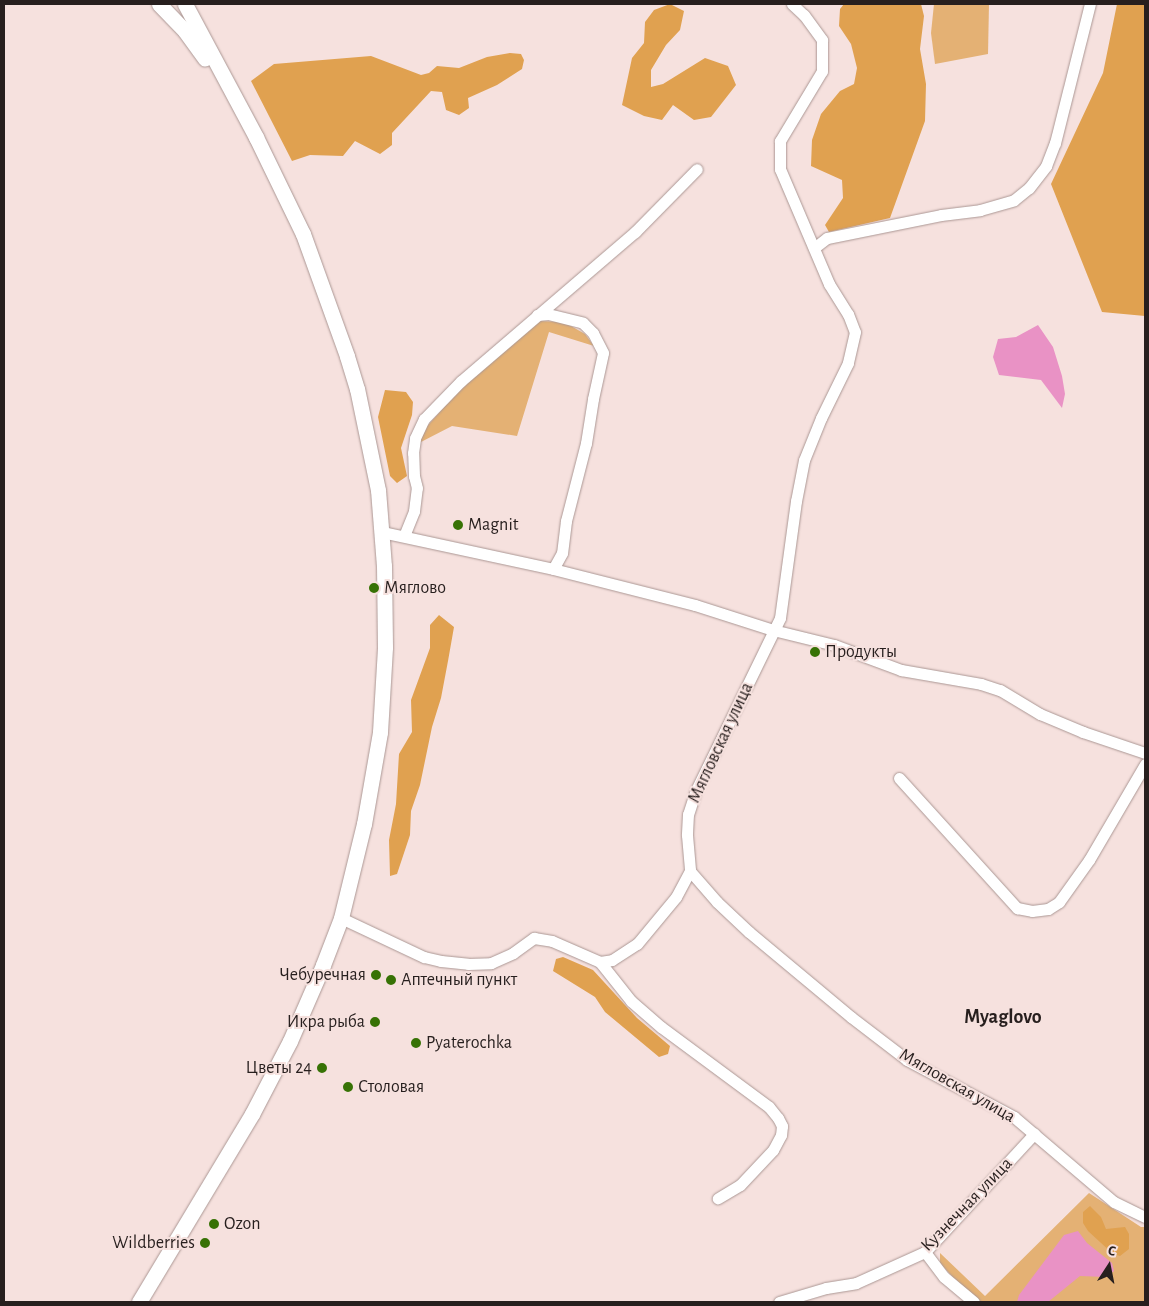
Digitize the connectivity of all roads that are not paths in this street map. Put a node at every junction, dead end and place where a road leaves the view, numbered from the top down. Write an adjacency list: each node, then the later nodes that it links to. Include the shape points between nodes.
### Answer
1 (159, 4): 5 (main road)
2 (185, 4): 5 (main road)
3 (792, 4): 7 (street, Мягловская улица, via 822,40 822,71 780,141 780,169)
4 (1090, 4): 7 (street, via 1055,143 1046,166 1029,188 1014,200 980,210 827,238)
5 (228, 84): 9 (main road, via 303,234 335,320 370,444)
6 (697, 169): 8 (street, via 635,232)
7 (814, 248): 12 (street, Мягловская улица, via 855,332 848,363 804,460 780,618)
8 (537, 315): 10 (street, via 461,381 424,419 415,438 413,453 417,488 414,511); 11 (street, via 548,314 583,323 604,353 566,521 562,553)
9 (382, 532): 10 (street); 17 (main road, via 385,647 380,732 364,824)
10 (404, 536): 11 (street)
11 (554, 569): 12 (street, via 695,605)
12 (773, 630): 13 (street, via 834,645 901,670 1000,690 1055,720); 16 (street, Мягловская улица, via 696,790 688,814)
13 (1145, 753)
14 (1145, 764): 15 (street, via 1089,860 1059,902 1048,909 1032,911 1017,908)
15 (899, 778)
16 (690, 871): 18 (street, via 676,898 637,944 612,960); 19 (street, Мягловская улица, via 717,902 766,948 907,1060 1014,1117)
17 (341, 918): 18 (street, via 424,957 441,961 491,963 534,938); 23 (main road, via 306,1005 252,1114)
18 (600, 962): 20 (street, via 631,1001 769,1107 778,1118 782,1126 781,1135 773,1150 740,1185)
19 (1034, 1134): 21 (street, Мягловская улица, via 1114,1202); 22 (street, Кузнечная улица)
20 (718, 1198)
21 (1145, 1217)
22 (925, 1252): 24 (street, Кузнечная улица, via 856,1283); 25 (street, via 944,1277)
23 (139, 1302)
24 (779, 1302)
25 (974, 1302)

